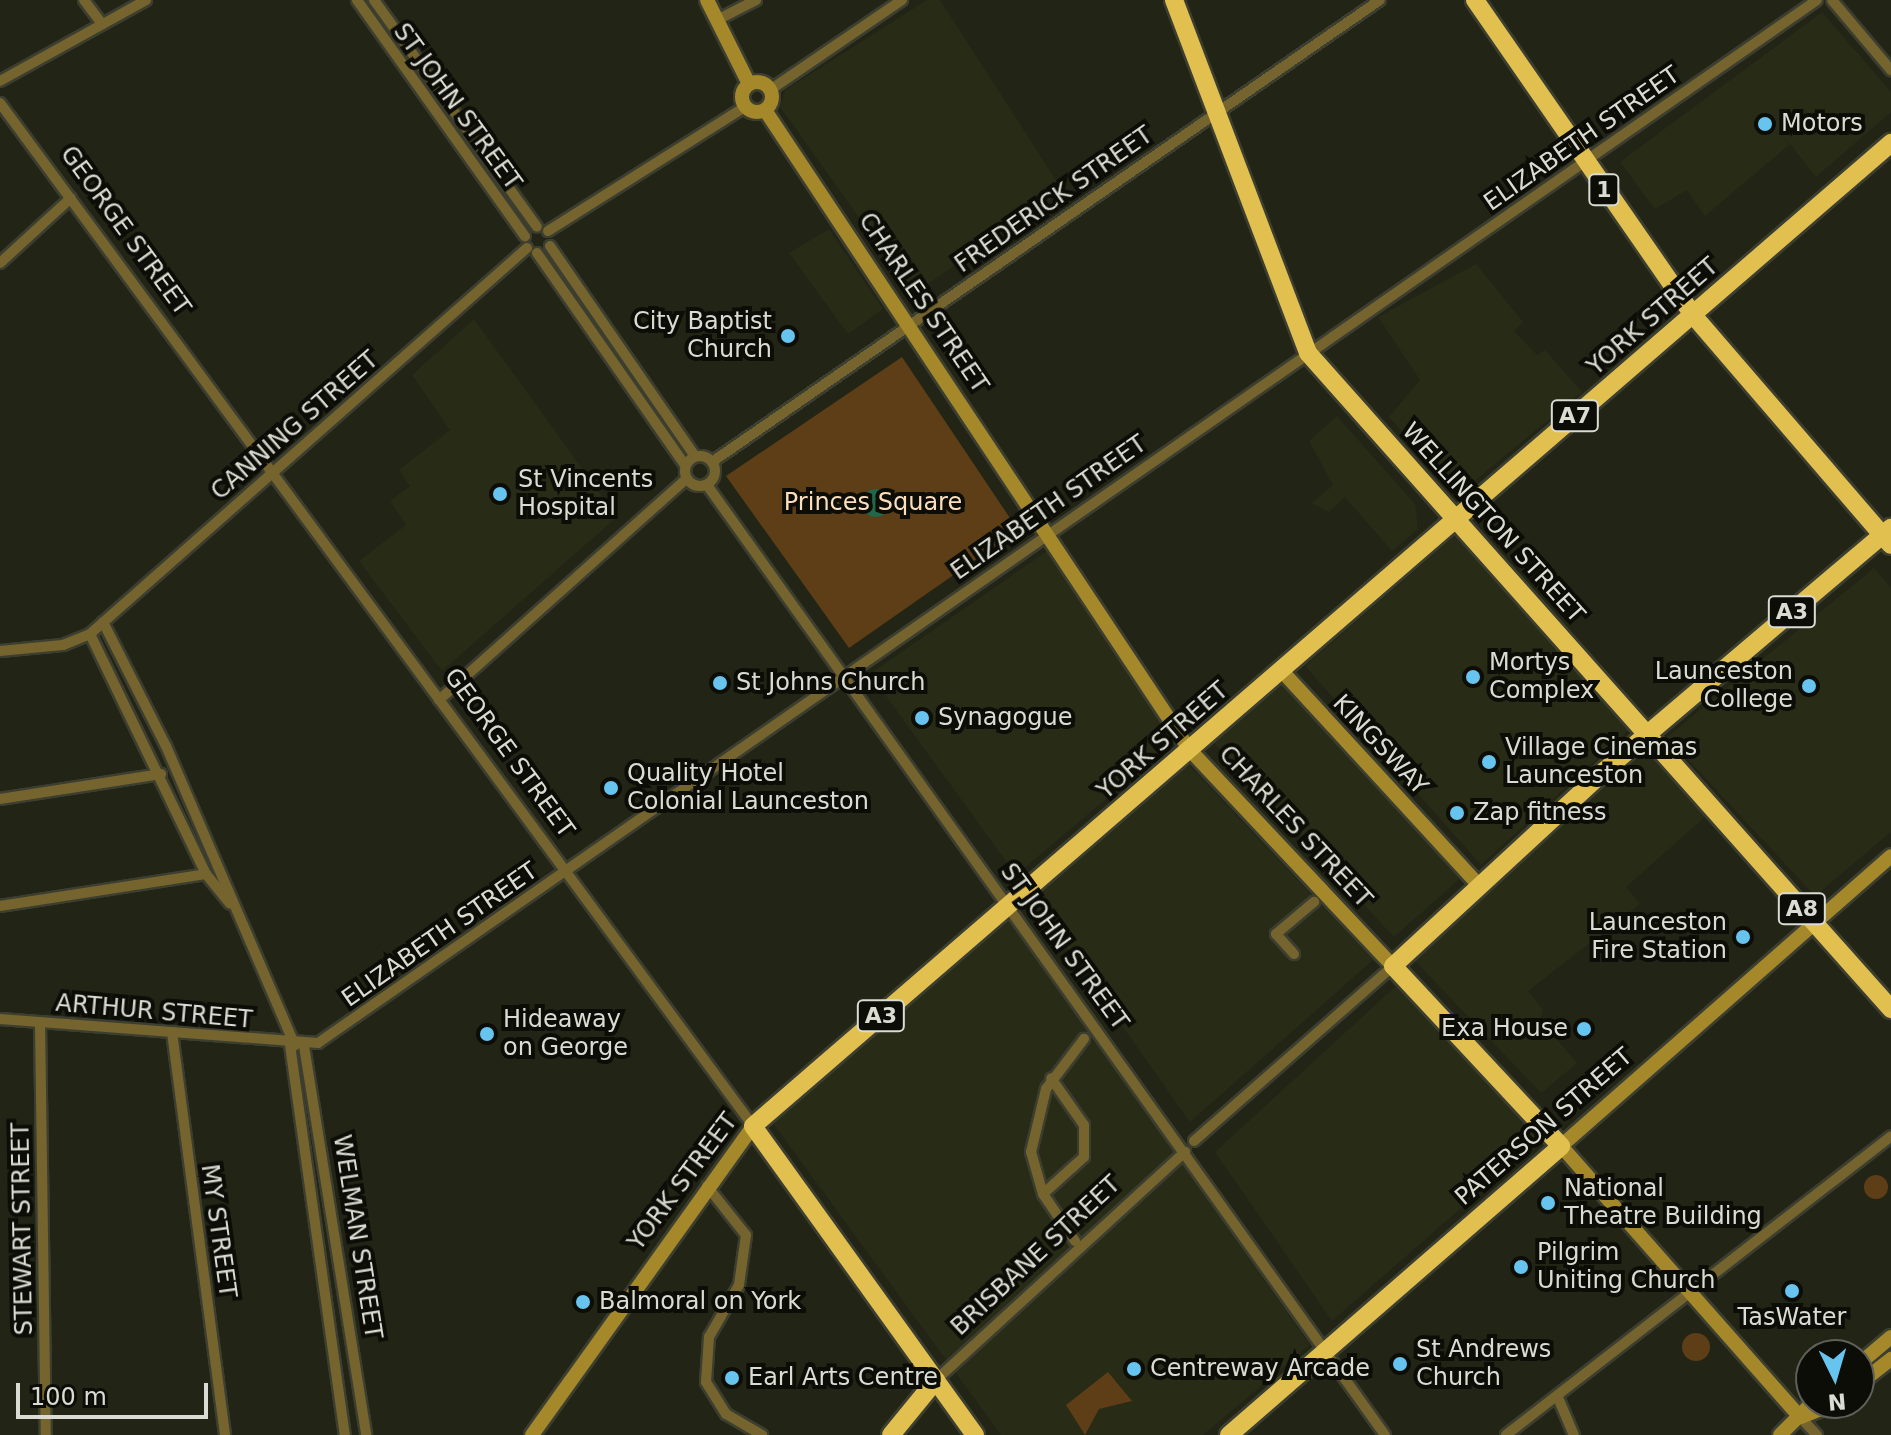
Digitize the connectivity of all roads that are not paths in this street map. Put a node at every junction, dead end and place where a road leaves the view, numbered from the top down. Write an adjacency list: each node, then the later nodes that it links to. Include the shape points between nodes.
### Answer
1 (84, 0): 14 (street)
2 (146, 0): 14 (street)
3 (357, 0): 16 (street, ST JOHN STREET)
4 (374, 0): 15 (street, ST JOHN STREET)
5 (707, 0): 13 (street)
6 (756, 0): 13 (street)
7 (902, 0): 20 (street)
8 (1174, 0): 26 (highway, WELLINGTON STREET)
9 (1380, 0): 26 (street, FREDERICK STREET)
10 (1475, 0): 28 (highway, 1)
11 (1817, 0): 28 (street, ELIZABETH STREET)
12 (1832, 0): 17 (street)
13 (717, 20): 19 (street)
14 (102, 24): 18 (street)
15 (409, 49): 16 (street); 21 (street, ST JOHN STREET)
16 (397, 57): 23 (street, ST JOHN STREET)
17 (1891, 70)
18 (0, 81)
19 (749, 84): 20 (street); 24 (street)
20 (770, 90): 25 (street)
21 (442, 96): 23 (street); 29 (street, ST JOHN STREET)
22 (0, 103): 30 (street, GEORGE STREET)
23 (429, 104): 31 (street, ST JOHN STREET)
24 (745, 107): 25 (street); 32 (street)
25 (765, 110): 40 (street, CHARLES STREET)
26 (1214, 114): 40 (street, FREDERICK STREET); 43 (highway, WELLINGTON STREET)
27 (1891, 143): 39 (highway, YORK STREET / A7)
28 (1584, 163): 39 (highway, 1); 43 (street, ELIZABETH STREET)
29 (514, 194): 31 (street); 32 (street, ST JOHN STREET)
30 (71, 198): 36 (street); 51 (street, GEORGE STREET)
31 (501, 203): 33 (street, ST JOHN STREET)
32 (543, 229): 33 (street); 34 (street)
33 (525, 236): 35 (street)
34 (550, 246): 35 (street, CANNING STREET); 37 (street)
35 (532, 251): 38 (street); 51 (street, CANNING STREET)
36 (0, 263)
37 (583, 294): 38 (street); 41 (street)
38 (572, 302): 42 (street)
39 (1693, 315): 54 (highway, YORK STREET / A7); 56 (highway, 1)
40 (909, 325): 49 (street, FREDERICK STREET); 55 (street, CHARLES STREET)
41 (611, 334): 42 (street); 44 (street)
42 (600, 342): 45 (street)
43 (1308, 353): 54 (highway, WELLINGTON STREET); 55 (street, ELIZABETH STREET)
44 (634, 368): 45 (street); 46 (street)
45 (623, 375): 47 (street)
46 (651, 393): 47 (street); 48 (street)
47 (641, 401): 50 (street)
48 (695, 456): 49 (street); 50 (street)
49 (712, 462): 53 (street)
50 (685, 465): 52 (street)
51 (273, 472): 57 (street, CANNING STREET); 62 (street, GEORGE STREET)
52 (686, 479): 53 (street); 62 (street)
53 (707, 485): 61 (street, ST JOHN STREET)
54 (1457, 518): 60 (highway, YORK STREET / A3); 63 (highway, WELLINGTON STREET)
55 (1048, 533): 61 (street, ELIZABETH STREET); 64 (street, CHARLES STREET)
56 (1888, 536): 63 (highway, A3)
57 (103, 622): 58 (street, CANNING STREET); 74 (street, WELMAN STREET, via 166,746)
58 (90, 634): 59 (street, via 63,645); 65 (street, WELMAN STREET)
59 (0, 651)
60 (1281, 670): 64 (highway, YORK STREET / A3); 70 (street, KINGSWAY)
61 (846, 675): 68 (street, ELIZABETH STREET); 73 (street, ST JOHN STREET)
62 (439, 700): 68 (street, GEORGE STREET)
63 (1647, 733): 70 (highway, A3); 75 (highway, WELLINGTON STREET / A8)
64 (1189, 749): 73 (highway, YORK STREET / A3); 77 (street, CHARLES STREET)
65 (161, 774): 66 (street); 69 (street, WELMAN STREET)
66 (0, 799)
67 (1891, 856): 75 (street, PATERSON STREET)
68 (566, 871): 83 (street, ELIZABETH STREET, via 355,1020); 85 (street, GEORGE STREET)
69 (206, 874): 72 (street); 74 (street, WELMAN STREET)
70 (1479, 885): 77 (highway, A3)
71 (1314, 902): 76 (street, via 1276,934)
72 (0, 906)
73 (1010, 907): 85 (highway, YORK STREET / A3); 89 (street, ST JOHN STREET)
74 (239, 920): 83 (street, WELMAN STREET)
75 (1814, 922): 78 (highway, WELLINGTON STREET / A8); 88 (street, PATERSON STREET)
76 (1294, 954)
77 (1393, 966): 87 (street); 88 (highway, CHARLES STREET)
78 (1891, 1009)
79 (0, 1019): 80 (street, ARTHUR STREET)
80 (40, 1022): 81 (street, ARTHUR STREET); 104 (street, STEWART STREET)
81 (172, 1032): 83 (street, ARTHUR STREET); 105 (street, MY STREET)
82 (1084, 1039): 84 (street)
83 (297, 1045): 106 (street, WELMAN STREET); 107 (street, WELMAN STREET)
84 (1051, 1078): 91 (street, via 1031,1152); 91 (street, via 1084,1125 1084,1157)
85 (753, 1126): 90 (street, YORK STREET); 99 (highway, GEORGE STREET)
86 (1891, 1136): 93 (street)
87 (1194, 1141)
88 (1561, 1146): 93 (street, CHARLES STREET); 95 (highway, PATERSON STREET)
89 (1185, 1152): 95 (street, ST JOHN STREET); 99 (street, BRISBANE STREET)
90 (707, 1186): 108 (street, YORK STREET); 109 (street, via 746,1235 739,1285 709,1337 706,1382 726,1414)
91 (1043, 1194): 92 (street)
92 (1075, 1241)
93 (1691, 1286): 100 (street); 101 (street, CHARLES STREET)
94 (1891, 1337): 96 (street)
95 (1326, 1350): 112 (highway, PATERSON STREET); 113 (street, ST JOHN STREET)
96 (1875, 1350)
97 (1891, 1359): 98 (street)
98 (1875, 1372)
99 (936, 1380): 110 (highway, BRISBANE STREET); 111 (highway, GEORGE STREET)
100 (1559, 1400): 114 (street); 115 (street)
101 (1795, 1411)
102 (1798, 1419): 116 (street)
103 (1802, 1419): 117 (street, CHARLES STREET)
104 (46, 1435)
105 (225, 1435)
106 (345, 1435)
107 (366, 1435)
108 (532, 1435)
109 (762, 1435)
110 (891, 1435)
111 (975, 1435)
112 (1229, 1435)
113 (1385, 1435)
114 (1506, 1435)
115 (1574, 1435)
116 (1780, 1435)
117 (1817, 1435)

